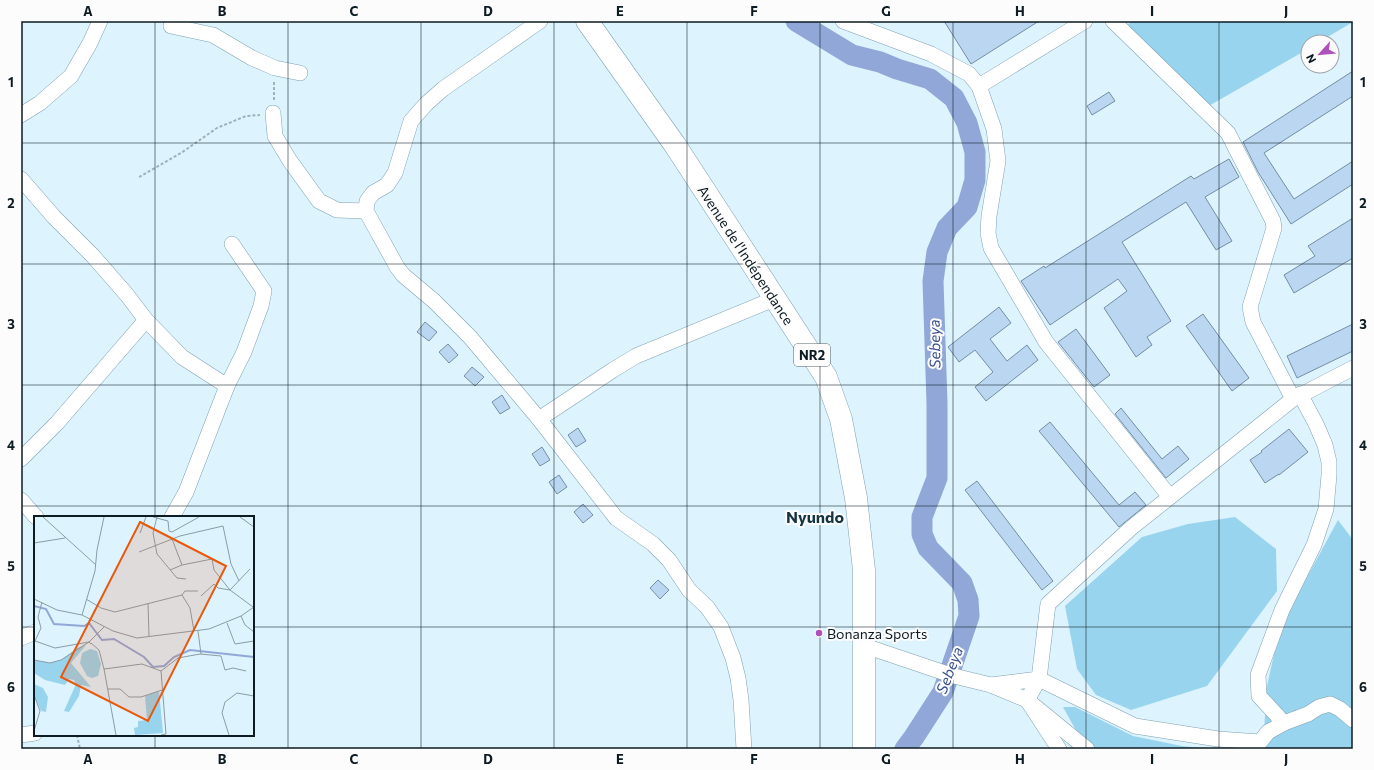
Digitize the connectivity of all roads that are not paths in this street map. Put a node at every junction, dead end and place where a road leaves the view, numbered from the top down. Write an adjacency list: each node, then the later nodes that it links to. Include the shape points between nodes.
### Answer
1 (100, 21): 11 (street, via 71,76 40,103)
2 (540, 21): 13 (street, via 443,89 426,104 411,121 395,173 387,184 366,201)
3 (587, 21): 15 (highway, Avenue de l'Indépendance / NR2, via 675,145)
4 (843, 21): 9 (street, via 931,54 970,74)
5 (1085, 21): 9 (street)
6 (1112, 21): 19 (street, via 1228,133 1272,221 1274,228 1250,314)
7 (169, 22): 8 (street, via 213,35 275,68)
8 (300, 73)
9 (979, 86): 22 (street, via 994,129 998,161 988,222 991,248 1046,342)
10 (274, 113): 13 (street, via 275,136 319,201 337,210)
11 (21, 115)
12 (21, 179): 16 (street, via 93,256)
13 (366, 211): 20 (street, via 403,275 470,337)
14 (232, 244): 18 (street, via 264,291 244,352)
15 (774, 299): 20 (street, via 636,356); 28 (highway, Avenue de l'Indépendance / NR2, via 826,377 841,419 856,498 864,570)
16 (146, 320): 18 (street, via 182,357); 21 (street, via 57,423)
17 (1353, 368): 19 (street)
18 (227, 386): 25 (street, via 186,492)
19 (1296, 396): 22 (street); 33 (street, via 1316,424 1325,445 1329,475 1326,509 1314,545 1282,610 1258,675 1259,696)
20 (539, 419): 36 (street, via 616,518 653,544 669,560 689,590 707,607 721,627 738,678)
21 (21, 459)
22 (1170, 497): 29 (street, via 1131,528 1048,604)
23 (21, 500): 24 (street)
24 (35, 516)
25 (173, 516)
26 (34, 632): 27 (street)
27 (21, 638)
28 (865, 646): 30 (street, via 954,676); 37 (highway, Avenue de l'Indépendance / NR2)
29 (1040, 679): 30 (street); 31 (street); 33 (street, via 1135,726 1211,738 1260,742 1268,732)
30 (991, 685): 31 (street)
31 (1027, 700): 38 (street); 39 (street)
32 (1353, 720): 33 (street, via 1330,704)
33 (1284, 723)
34 (34, 733): 35 (street)
35 (21, 735)
36 (744, 749)
37 (864, 749)
38 (1059, 749)
39 (1087, 749)

